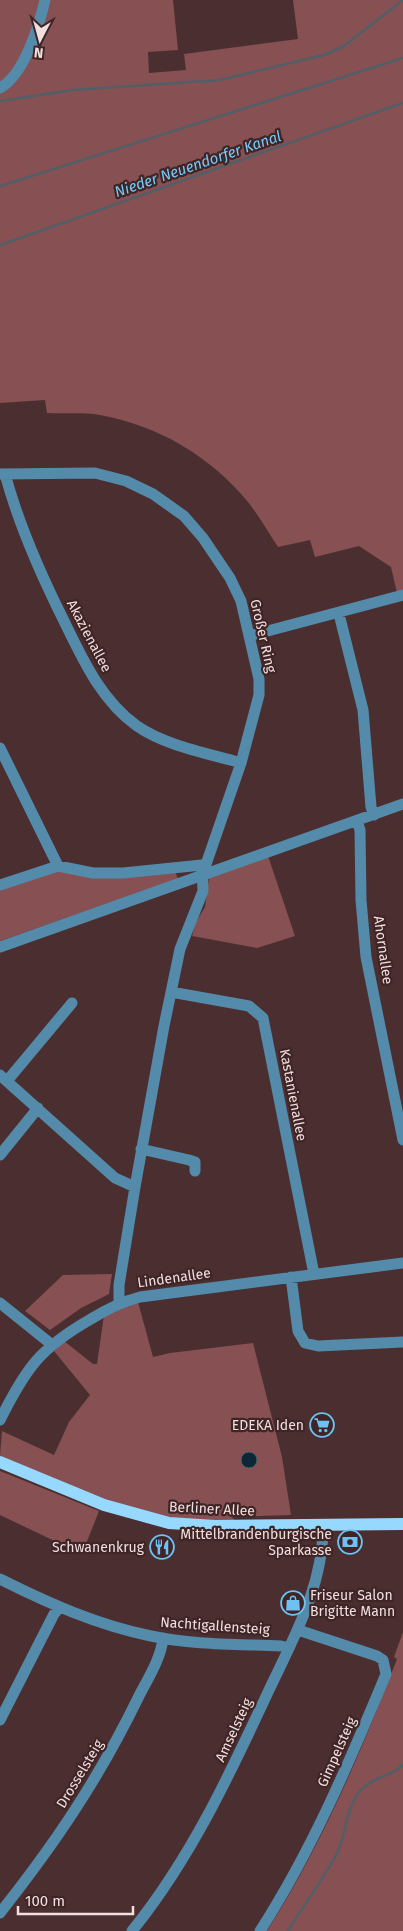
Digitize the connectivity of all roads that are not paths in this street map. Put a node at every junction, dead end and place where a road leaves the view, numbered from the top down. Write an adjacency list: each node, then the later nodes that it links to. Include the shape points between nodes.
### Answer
1 (45, 0): 2 (street, via 25,57 13,79)
2 (0, 88)
3 (2, 474): 6 (street, Großer Ring, via 95,473 126,481 153,494 184,516 218,559 241,601); 8 (street, Akazienallee, via 35,562 100,688 139,727)
4 (403, 595): 5 (street)
5 (339, 614): 6 (street); 10 (street, via 363,710)
6 (250, 636): 8 (street, Großer Ring, via 259,695)
7 (0, 748): 12 (street)
8 (241, 763): 13 (street, Großer Ring)
9 (403, 804): 10 (street)
10 (374, 814): 11 (street)
11 (357, 821): 13 (street); 20 (street, Ahornallee, via 366,957)
12 (58, 866): 13 (street, via 123,873 202,865); 14 (street)
13 (202, 876): 15 (street); 16 (street, Großer Ring, via 203,891 185,933)
14 (0, 885)
15 (0, 947)
16 (171, 992): 21 (street, Großer Ring); 26 (street, Kastanienallee, via 249,1006 263,1018)
17 (72, 1003): 18 (street)
18 (3, 1078): 19 (street)
19 (38, 1108): 22 (street); 24 (street, via 115,1178)
20 (403, 1140)
21 (141, 1149): 23 (street, via 195,1162); 24 (street, Großer Ring)
22 (0, 1155)
23 (196, 1171)
24 (135, 1187): 28 (street, Großer Ring)
25 (403, 1263): 26 (street, Lindenallee)
26 (314, 1274): 27 (street, Lindenallee)
27 (291, 1278): 28 (street, Lindenallee); 30 (street, via 298,1331 305,1343 318,1346)
28 (119, 1302): 31 (street, Lindenallee)
29 (0, 1303): 31 (street)
30 (403, 1342)
31 (51, 1344): 32 (street, Lindenallee, via 17,1386)
32 (0, 1420)
33 (0, 1462): 35 (main road, Berliner Allee, via 104,1505 169,1523)
34 (403, 1524): 35 (main road, Berliner Allee)
35 (323, 1525): 38 (street, Amselsteig, via 321,1567)
36 (0, 1579): 37 (street, Nachtigallensteig)
37 (60, 1607): 39 (street, Nachtigallensteig, via 103,1624); 41 (street)
38 (298, 1630): 40 (street, Amselsteig); 44 (street, Gimpelsteig, via 377,1656 383,1660 386,1674 338,1787 292,1878)
39 (163, 1638): 40 (street, Nachtigallensteig); 42 (street, Drosselsteig, via 148,1679 85,1798)
40 (289, 1648): 43 (street, Amselsteig, via 198,1834)
41 (0, 1720)
42 (0, 1913)
43 (132, 1931)
44 (260, 1931)

